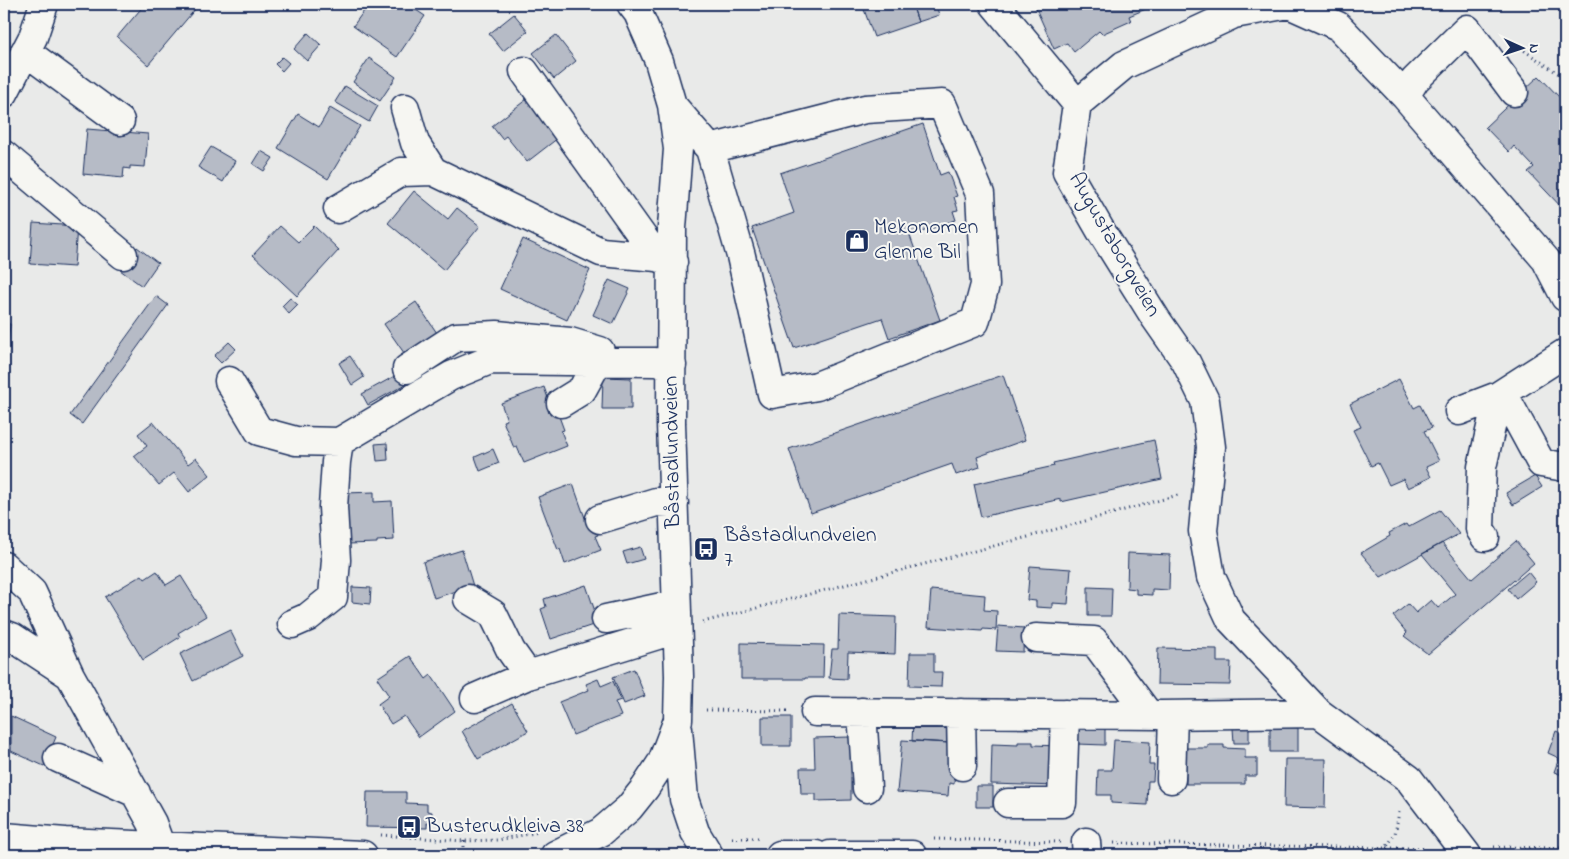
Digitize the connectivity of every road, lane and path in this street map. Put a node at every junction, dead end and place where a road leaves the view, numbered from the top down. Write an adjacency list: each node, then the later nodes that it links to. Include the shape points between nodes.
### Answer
1 (44, 4): 4 (street)
2 (631, 4): 10 (street, Båstadlundveien, via 659,61)
3 (994, 4): 9 (street)
4 (25, 52): 7 (street); 12 (street)
5 (524, 71): 18 (street)
6 (1514, 92): 8 (street, via 1467,30 1415,80)
7 (4, 93)
8 (1405, 96): 9 (street, via 1338,26 1289,4 1234,14 1124,65); 19 (street, via 1546,260)
9 (1077, 104): 31 (street, Augustaborgveien, via 1067,172 1156,319 1186,362 1205,401 1211,447)
10 (672, 105): 13 (street); 18 (street, Båstadlundveien, via 678,149 672,228)
11 (405, 108): 15 (street, via 414,143)
12 (120, 121)
13 (710, 149): 13 (street, via 741,256 772,394 817,386 975,322 986,285 980,194 942,104 865,109)
14 (4, 155): 17 (street)
15 (433, 171): 16 (street, via 401,172); 18 (street, via 601,252)
16 (338, 209)
17 (123, 255)
18 (665, 260): 23 (street, Båstadlundveien)
19 (1565, 297)
20 (1565, 353): 26 (street)
21 (598, 361): 22 (street); 27 (street, via 582,390); 29 (street, via 490,360 451,376)
22 (632, 362): 23 (street); 24 (street, via 570,342 497,335 456,337)
23 (672, 365): 32 (street, Båstadlundveien)
24 (407, 369)
25 (229, 381): 29 (street, via 259,431 296,440)
26 (1500, 394): 28 (street); 30 (street, via 1541,463); 34 (street, via 1482,467 1480,529)
27 (561, 403)
28 (1459, 412)
29 (339, 442): 39 (street, via 333,508 336,560 333,596 308,617)
30 (1565, 467)
31 (1208, 487): 37 (path, via 1028,537); 49 (street, Augustaborgveien, via 1203,531 1211,578 1231,620)
32 (674, 503): 33 (street, via 656,502); 37 (street, Båstadlundveien)
33 (600, 519)
34 (1484, 537)
35 (4, 566): 42 (street, via 32,592)
36 (468, 599): 43 (street, via 493,614 511,651)
37 (685, 618): 38 (street); 43 (street); 52 (street, Båstadlundveien)
38 (606, 619)
39 (292, 624)
40 (4, 634): 42 (street)
41 (1036, 638): 51 (street, via 1094,641)
42 (70, 675): 57 (street)
43 (528, 675): 44 (street)
44 (475, 698)
45 (704, 710): 46 (path)
46 (815, 712): 47 (street)
47 (862, 712): 48 (street); 56 (street)
48 (961, 713): 50 (street); 54 (street)
49 (1319, 713): 51 (street); 77 (street, Augustaborgveien, via 1408,779)
50 (1066, 714): 51 (street); 58 (street, via 1062,803)
51 (1161, 715): 55 (street)
52 (678, 720): 71 (street, Båstadlundveien, via 662,762 629,808 601,832); 72 (street, via 684,799 695,832)
53 (58, 758): 57 (street)
54 (962, 766)
55 (1171, 779)
56 (867, 788)
57 (136, 794): 65 (street, via 152,822)
58 (1008, 803)
59 (1400, 808): 69 (path, via 1396,834 1386,848)
60 (542, 831): 64 (path, via 498,840)
61 (726, 834): 63 (path, via 732,838)
62 (4, 837): 68 (street)
63 (760, 838)
64 (464, 841): 66 (path); 70 (path)
65 (160, 845): 66 (street); 68 (street)
66 (371, 845)
67 (922, 847): 69 (path); 76 (street)
68 (66, 848)
69 (1086, 849)
70 (464, 855)
71 (555, 855)
72 (709, 855)
73 (780, 855): 74 (street)
74 (816, 855)
75 (830, 855): 76 (street)
76 (852, 855)
77 (1467, 855)

